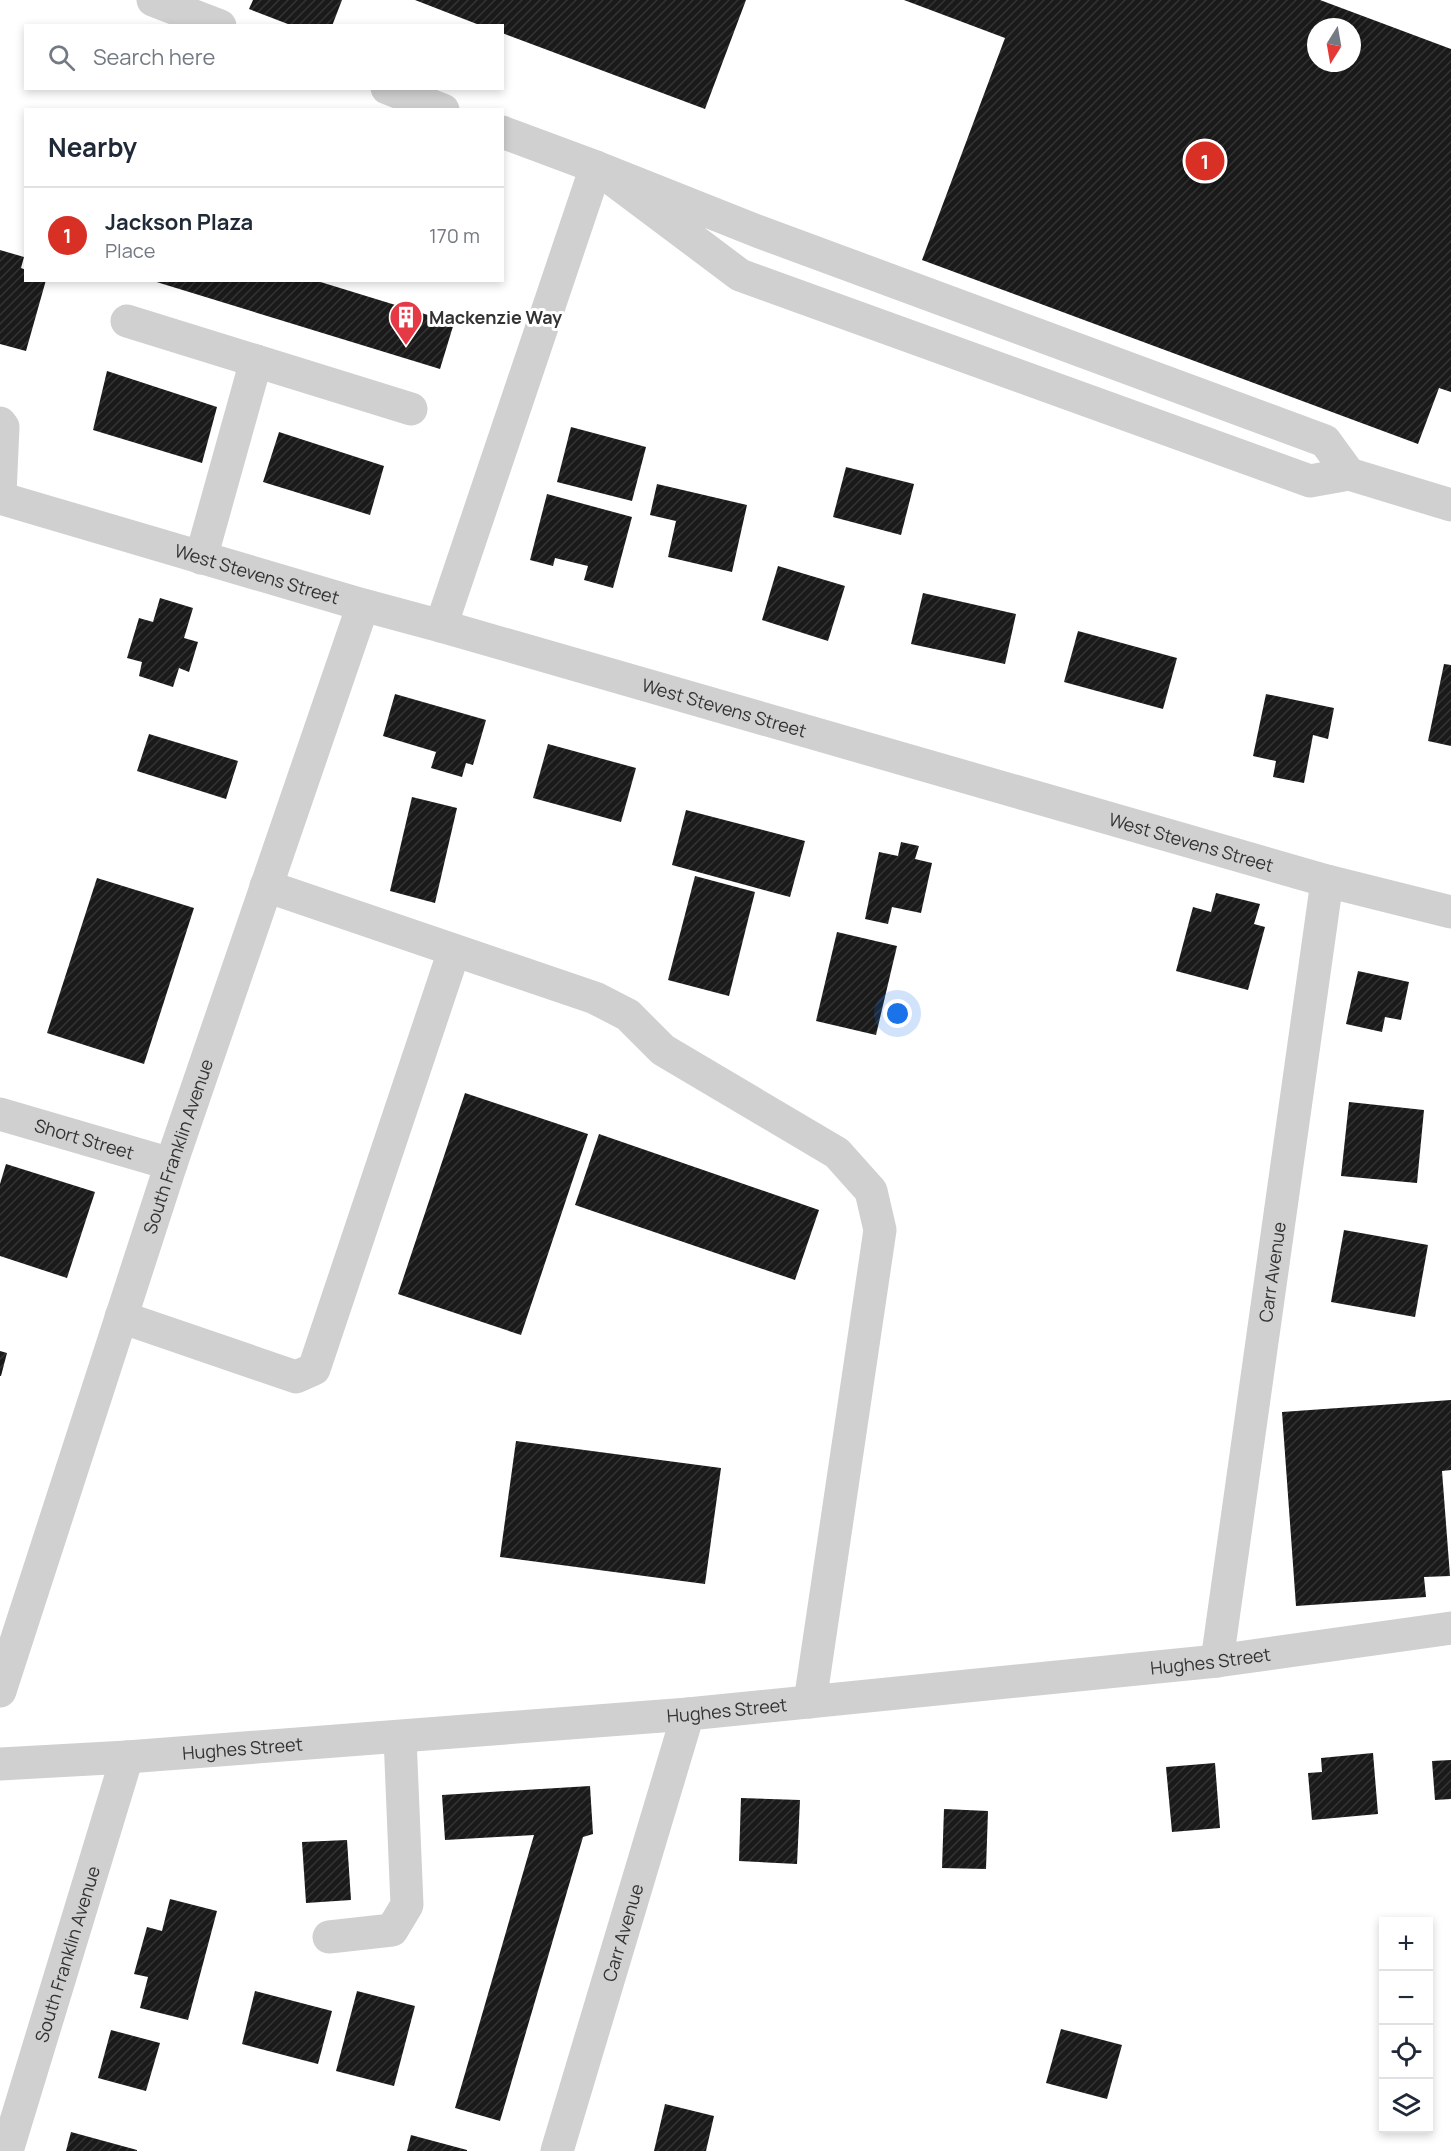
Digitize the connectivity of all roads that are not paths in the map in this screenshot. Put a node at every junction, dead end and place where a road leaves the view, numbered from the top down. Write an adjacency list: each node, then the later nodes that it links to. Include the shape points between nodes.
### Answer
1 (153, 0): 2 (street)
2 (215, 24)
3 (392, 90): 4 (street)
4 (438, 108)
5 (504, 133): 6 (street)
6 (596, 167): 11 (street, via 757,231 1325,441); 11 (street, via 740,275 1310,481); 16 (street)
7 (128, 321): 8 (street)
8 (256, 361): 9 (street); 14 (street)
9 (411, 409)
10 (0, 423): 12 (street)
11 (1349, 474): 13 (street)
12 (0, 496): 14 (street, West Stevens Street)
13 (1451, 505)
14 (201, 558): 15 (street, West Stevens Street)
15 (363, 605): 16 (street, West Stevens Street); 18 (street, South Franklin Avenue)
16 (441, 626): 17 (street, West Stevens Street)
17 (1327, 881): 19 (street, West Stevens Street); 25 (street, Carr Avenue)
18 (266, 886): 20 (street); 22 (street, South Franklin Avenue)
19 (1451, 912)
20 (454, 951): 23 (street, via 314,1369 296,1377); 27 (street, via 595,998 628,1016 663,1050 837,1153 871,1191 880,1230)
21 (0, 1114): 22 (street, Short Street)
22 (171, 1164): 23 (street, South Franklin Avenue)
23 (121, 1317): 26 (street, South Franklin Avenue)
24 (1451, 1628): 25 (street, Hughes Street)
25 (1217, 1662): 27 (street, Hughes Street)
26 (0, 1691)
27 (810, 1702): 28 (street, Hughes Street)
28 (688, 1714): 29 (street, Hughes Street); 34 (street, Carr Avenue)
29 (400, 1737): 30 (street, Hughes Street); 32 (street, via 407,1905 392,1930)
30 (127, 1757): 31 (street, Hughes Street); 33 (street, South Franklin Avenue)
31 (0, 1764)
32 (329, 1937)
33 (7, 2151)
34 (557, 2151)

